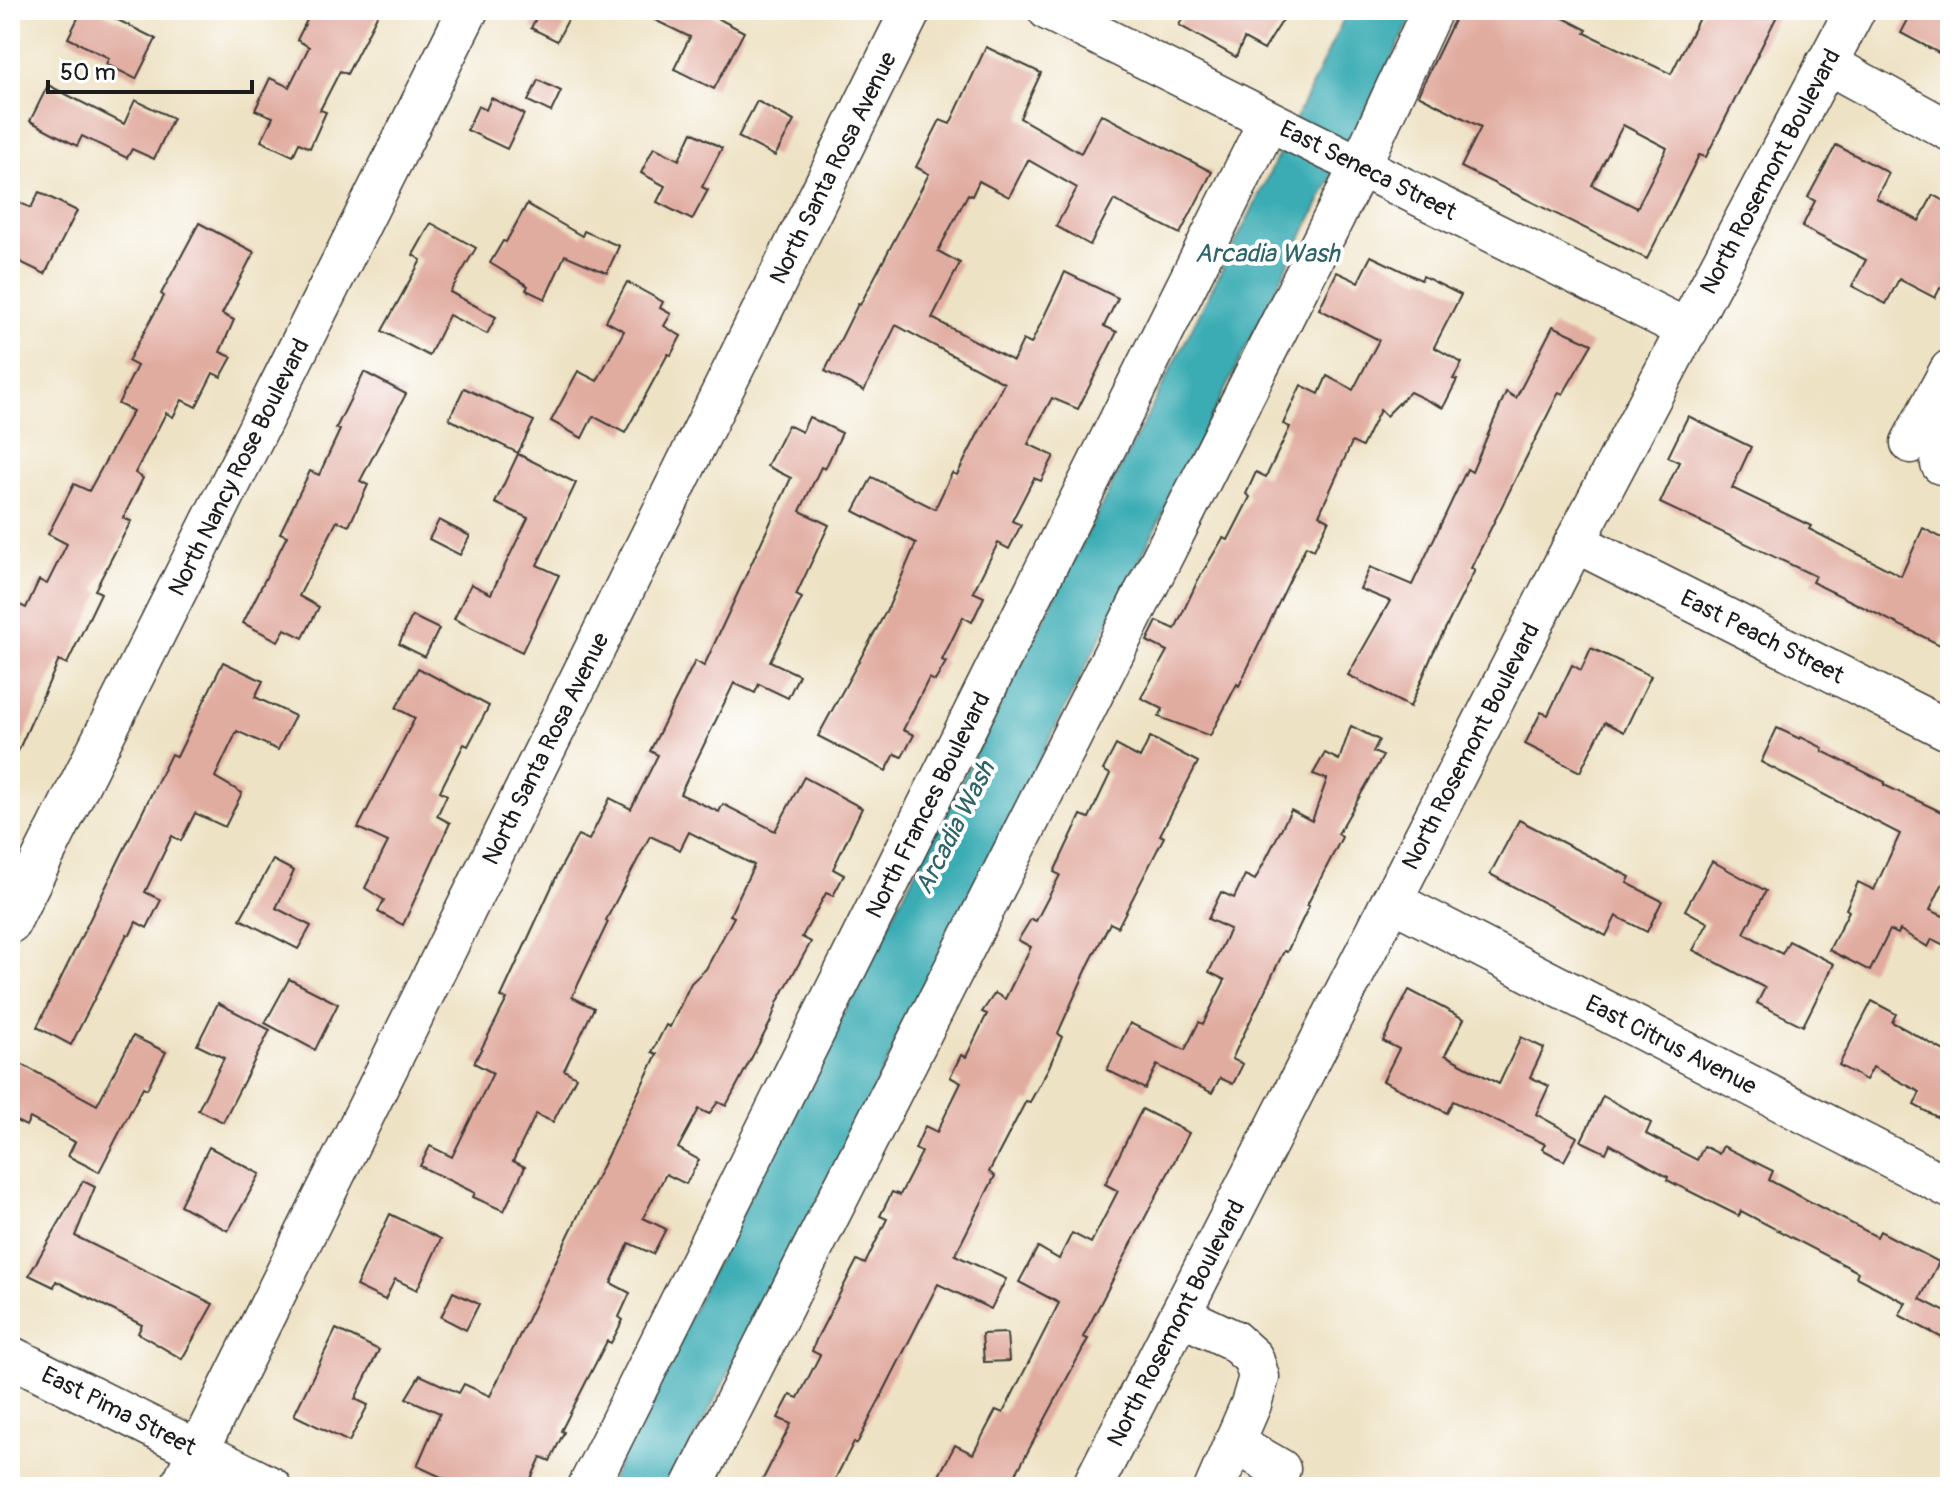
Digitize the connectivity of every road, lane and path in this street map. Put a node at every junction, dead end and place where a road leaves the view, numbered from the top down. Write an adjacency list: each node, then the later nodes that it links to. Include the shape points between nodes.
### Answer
1 (468, 10): 16 (street, North Nancy Rose Boulevard)
2 (911, 10): 21 (street, North Santa Rosa Avenue)
3 (1048, 10): 7 (street, East Seneca Street)
4 (1432, 10): 9 (street)
5 (1855, 10): 6 (street, North Rosemont Boulevard)
6 (1826, 63): 8 (street); 10 (street, North Rosemont Boulevard)
7 (1273, 125): 9 (street, East Seneca Street); 25 (street, North Frances Boulevard)
8 (1950, 131)
9 (1355, 166): 10 (street, East Seneca Street); 26 (street)
10 (1688, 330): 13 (street, North Rosemont Boulevard)
11 (1950, 370): 12 (street)
12 (1934, 451)
13 (1575, 542): 14 (street, East Peach Street); 15 (street, North Rosemont Boulevard)
14 (1950, 731)
15 (1392, 901): 17 (street, East Citrus Avenue); 18 (street, North Rosemont Boulevard)
16 (10, 923)
17 (1950, 1188)
18 (1180, 1315): 20 (street, via 1233,1340 1253,1358 1259,1377); 27 (street, North Rosemont Boulevard)
19 (10, 1356): 21 (street, East Pima Street)
20 (1235, 1443): 22 (street); 28 (street)
21 (198, 1450): 23 (street, North Santa Rosa Avenue); 24 (street, East Pima Street)
22 (1280, 1469)
23 (180, 1487)
24 (271, 1487)
25 (588, 1487)
26 (692, 1487)
27 (1092, 1487)
28 (1215, 1487)

